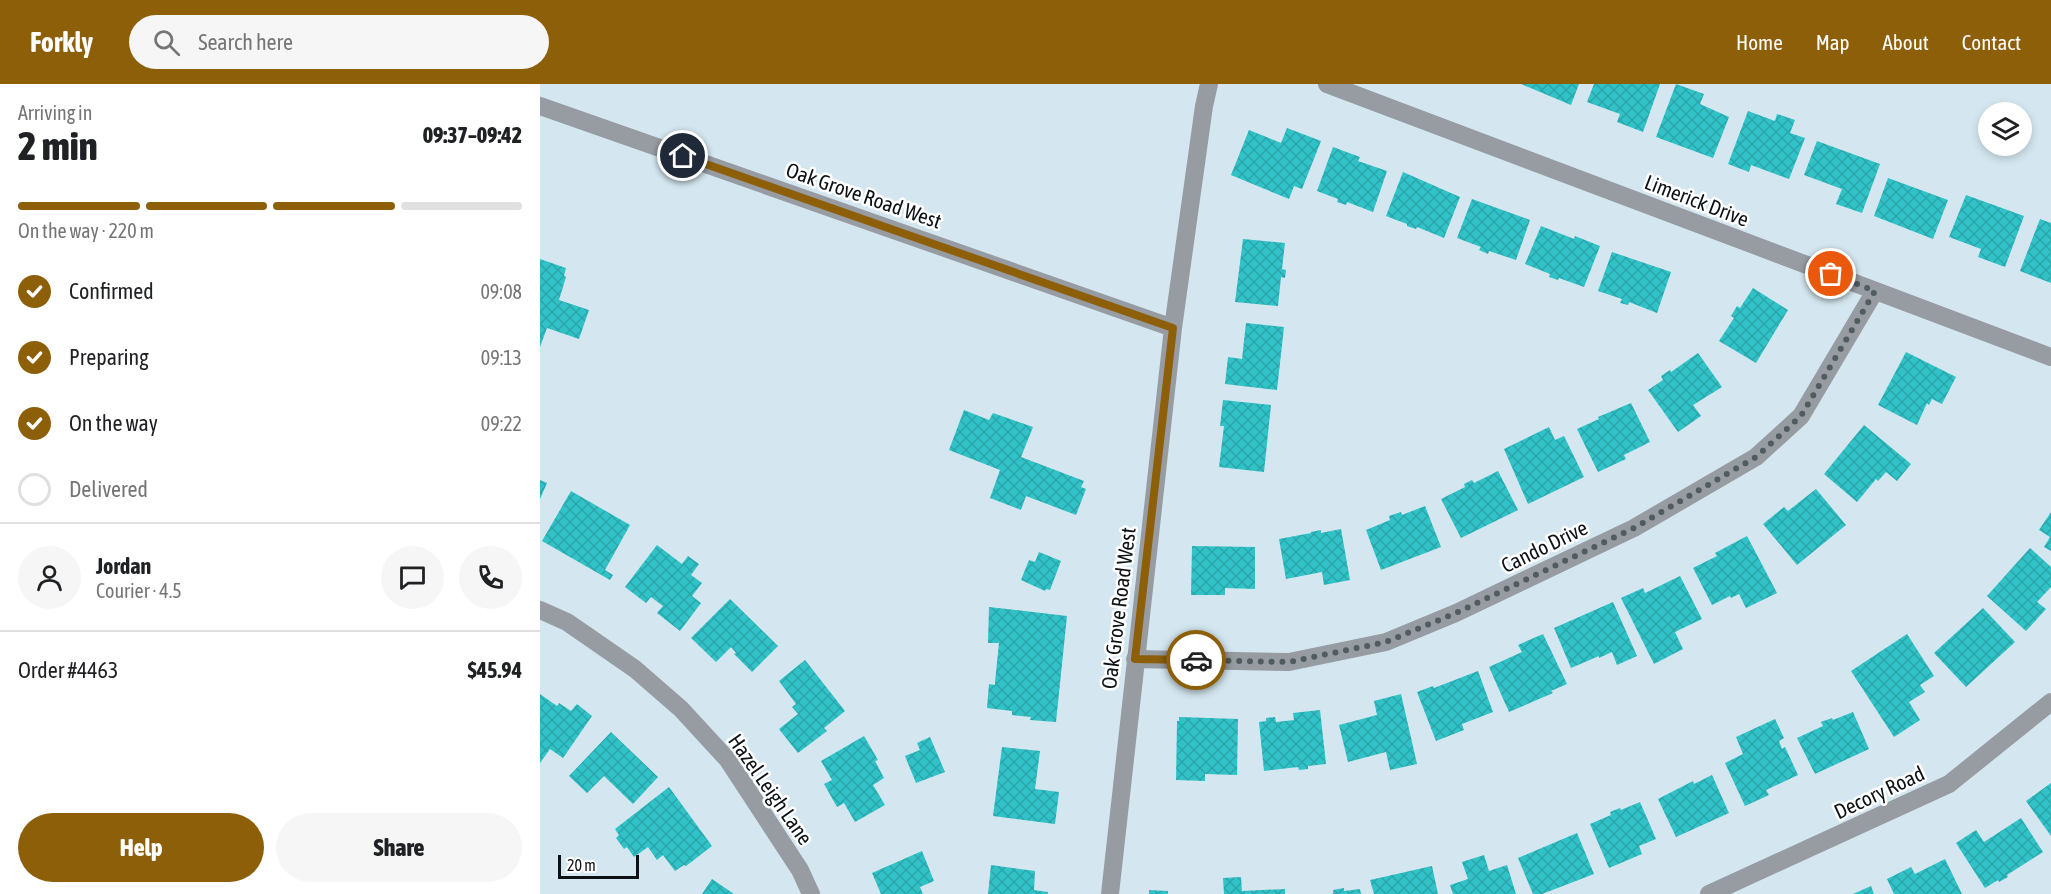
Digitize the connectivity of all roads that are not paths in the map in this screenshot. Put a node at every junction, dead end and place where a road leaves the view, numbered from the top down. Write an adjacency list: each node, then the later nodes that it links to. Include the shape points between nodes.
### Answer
1 (1209, 84): 5 (street, Oak Grove Road West)
2 (1327, 84): 4 (street, Limerick Drive)
3 (540, 106): 5 (street, Oak Grove Road West)
4 (1875, 291): 6 (street, Limerick Drive); 8 (street, Cando Drive, via 1801,416 1756,457 1634,528 1386,642 1289,662)
5 (1173, 328): 8 (street, Oak Grove Road West)
6 (2051, 357)
7 (540, 610): 10 (street, Hazel Leigh Lane, via 567,622 635,669 681,709 728,760 800,870)
8 (1135, 659): 11 (street, Oak Grove Road West)
9 (2051, 702): 12 (street, Decory Road, via 1949,784)
10 (811, 894)
11 (1110, 894)
12 (1709, 894)

